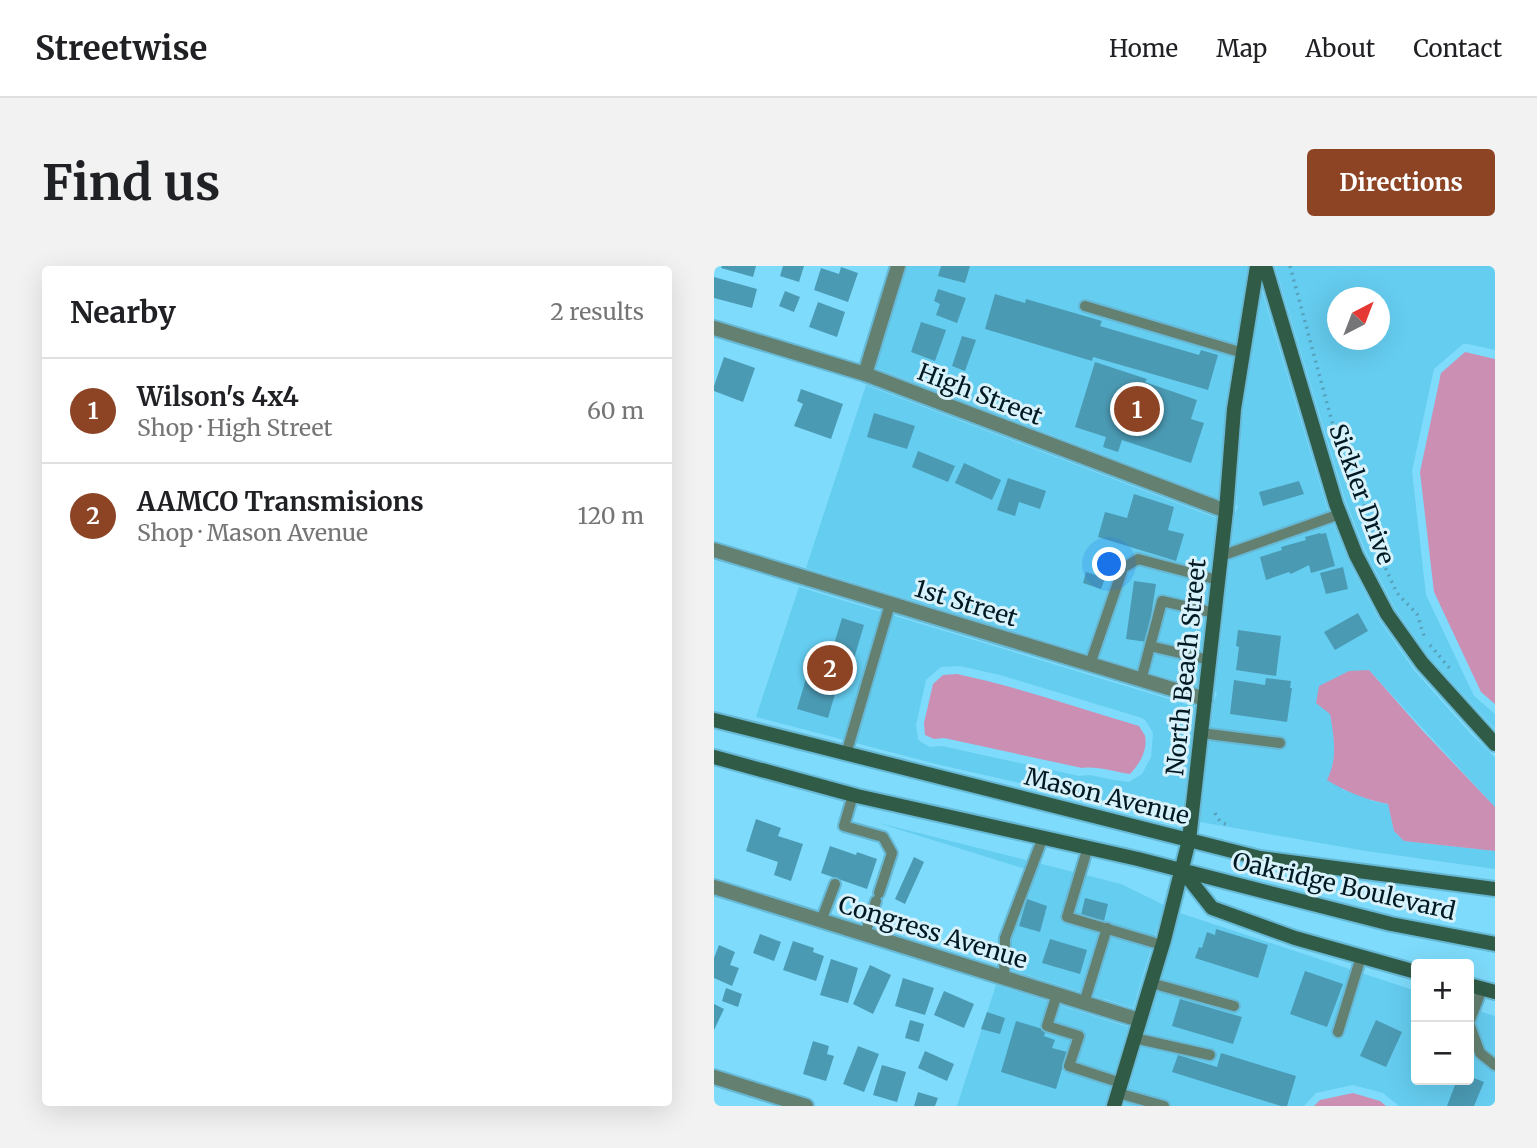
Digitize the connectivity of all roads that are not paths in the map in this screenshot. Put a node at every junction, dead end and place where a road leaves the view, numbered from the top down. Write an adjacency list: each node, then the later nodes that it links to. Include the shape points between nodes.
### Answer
1 (898, 266): 7 (street)
2 (1257, 266): 6 (street, North Beach Street)
3 (1265, 266): 9 (street, Sickler Drive)
4 (1085, 306): 6 (lane)
5 (714, 328): 7 (street, High Street)
6 (1243, 353): 8 (street, North Beach Street)
7 (865, 374): 8 (street, High Street)
8 (1226, 512): 11 (street, North Beach Street)
9 (1340, 514): 11 (lane); 23 (street, Sickler Drive, via 1387,614 1422,663)
10 (714, 551): 13 (street, 1st Street)
11 (1221, 556): 12 (street, North Beach Street)
12 (1218, 580): 14 (street, North Beach Street); 17 (lane, via 1138,559 1123,568)
13 (890, 604): 17 (street, 1st Street); 24 (lane)
14 (1215, 613): 15 (lane, via 1162,601); 16 (street, North Beach Street)
15 (1150, 646): 16 (lane); 18 (lane)
16 (1209, 660): 19 (street, North Beach Street)
17 (1090, 664): 18 (street, 1st Street)
18 (1141, 680): 19 (street, 1st Street)
19 (1205, 699): 21 (street, North Beach Street)
20 (714, 720): 24 (street, Mason Avenue)
21 (1201, 733): 22 (lane); 28 (street, North Beach Street)
22 (1280, 743)
23 (1495, 744)
24 (846, 754): 28 (street, Mason Avenue)
25 (714, 757): 26 (street)
26 (853, 795): 27 (street); 36 (lane, via 844,826 883,837 892,852)
27 (1043, 837): 29 (street); 41 (lane, via 1006,938)
28 (1189, 840): 30 (street, North Beach Street); 33 (street, Mason Avenue, via 1260,858)
29 (1088, 847): 30 (street); 35 (lane, via 1068,916)
30 (1182, 870): 37 (street, Oakridge Boulevard, via 1391,924); 38 (street, North Beach Street); 39 (street, via 1212,908)
31 (835, 884): 34 (lane)
32 (714, 887): 34 (street, Congress Avenue)
33 (1495, 889)
34 (821, 921): 36 (street, Congress Avenue)
35 (1107, 928): 38 (lane); 45 (lane)
36 (865, 934): 41 (street, Congress Avenue)
37 (1495, 944)
38 (1162, 945): 42 (street, North Beach Street)
39 (1361, 957): 40 (street); 49 (lane)
40 (1411, 970)
41 (1004, 978): 44 (street, Congress Avenue)
42 (1150, 983): 46 (lane); 47 (street, North Beach Street)
43 (1482, 989): 48 (lane)
44 (1057, 994): 45 (street, Congress Avenue); 55 (lane, via 1047,1026 1079,1036 1069,1066)
45 (1084, 1003): 47 (street, Congress Avenue)
46 (1234, 1006)
47 (1139, 1020): 51 (street, North Beach Street)
48 (1471, 1022)
49 (1338, 1032)
50 (1474, 1037): 53 (lane, via 1480,1053)
51 (1134, 1038): 52 (lane); 55 (street, North Beach Street)
52 (1210, 1055)
53 (1495, 1065)
54 (714, 1077): 57 (street)
55 (1118, 1094): 56 (lane)
56 (1156, 1105)
57 (806, 1106)

